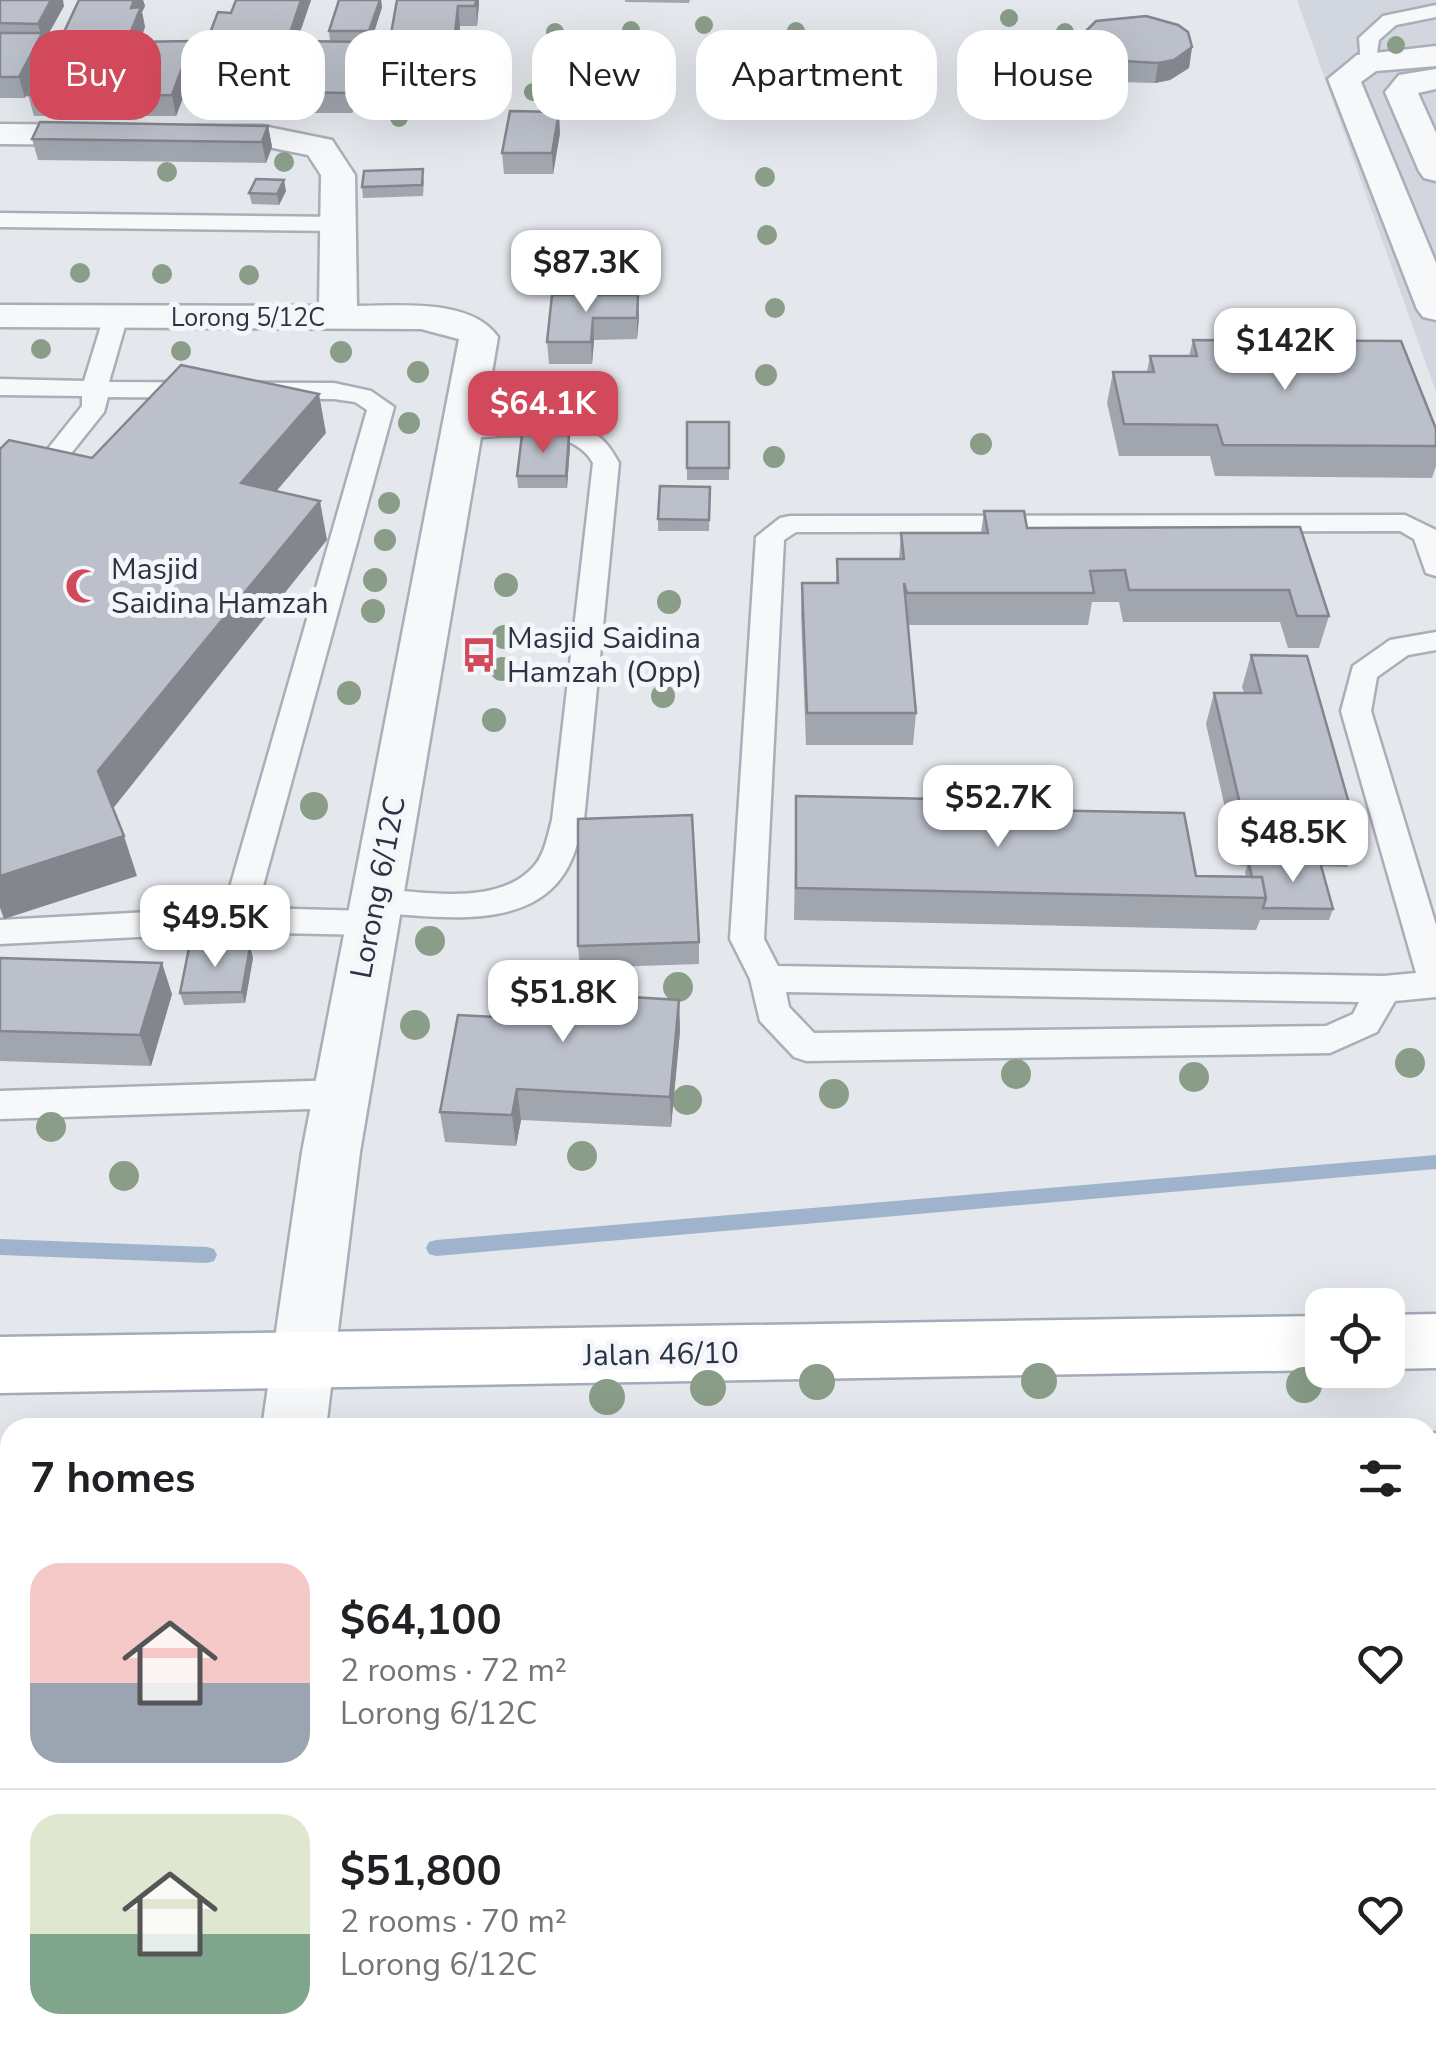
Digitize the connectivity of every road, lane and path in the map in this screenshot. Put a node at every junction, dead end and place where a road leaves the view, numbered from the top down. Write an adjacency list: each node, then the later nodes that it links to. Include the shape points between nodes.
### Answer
1 (1436, 11): 3 (lane, via 1390,20 1370,38)
2 (1436, 56): 3 (street)
3 (1368, 62): 9 (street, via 1344,79)
4 (1436, 79): 6 (street, via 1411,82 1401,92)
5 (0, 134): 8 (street, via 263,136 320,147 338,175)
6 (1436, 171)
7 (0, 220): 8 (lane)
8 (338, 224): 12 (street)
9 (1436, 309)
10 (0, 316): 11 (street, Lorong 5/12C)
11 (116, 316): 12 (street, Lorong 5/12C); 15 (lane)
12 (338, 317): 13 (street, Lorong 5/12C, via 449,322 469,327)
13 (480, 349): 16 (street, Lorong 6/12C)
14 (0, 387): 15 (lane)
15 (95, 389): 17 (lane, via 95,407); 23 (lane, via 334,390 381,407)
16 (465, 430): 22 (street, Lorong 6/12C); 22 (lane, via 576,432 596,442 606,463 568,820 549,872 501,903)
17 (40, 475)
18 (1436, 566): 25 (lane, via 1426,535 1405,523 790,524 770,537 747,939)
19 (1436, 641): 20 (lane)
20 (1400, 647): 21 (lane); 26 (lane, via 1364,673 1356,711)
21 (1436, 654)
22 (372, 912): 23 (lane); 28 (street, Lorong 6/12C)
23 (236, 920): 24 (lane)
24 (0, 932)
25 (767, 978): 27 (lane); 27 (lane, via 772,1012 806,1046 1330,1039 1365,1023)
26 (1436, 983): 27 (lane)
27 (1384, 990)
28 (341, 1094): 29 (lane); 33 (street, Lorong 6/12C)
29 (0, 1105)
30 (1436, 1341): 32 (main road)
31 (1305, 1342): 33 (main road, Jalan 46/10)
32 (1405, 1342)
33 (304, 1360): 34 (main road, Jalan 46/10); 35 (street, Lorong 6/12C)
34 (0, 1365)
35 (295, 1418)

